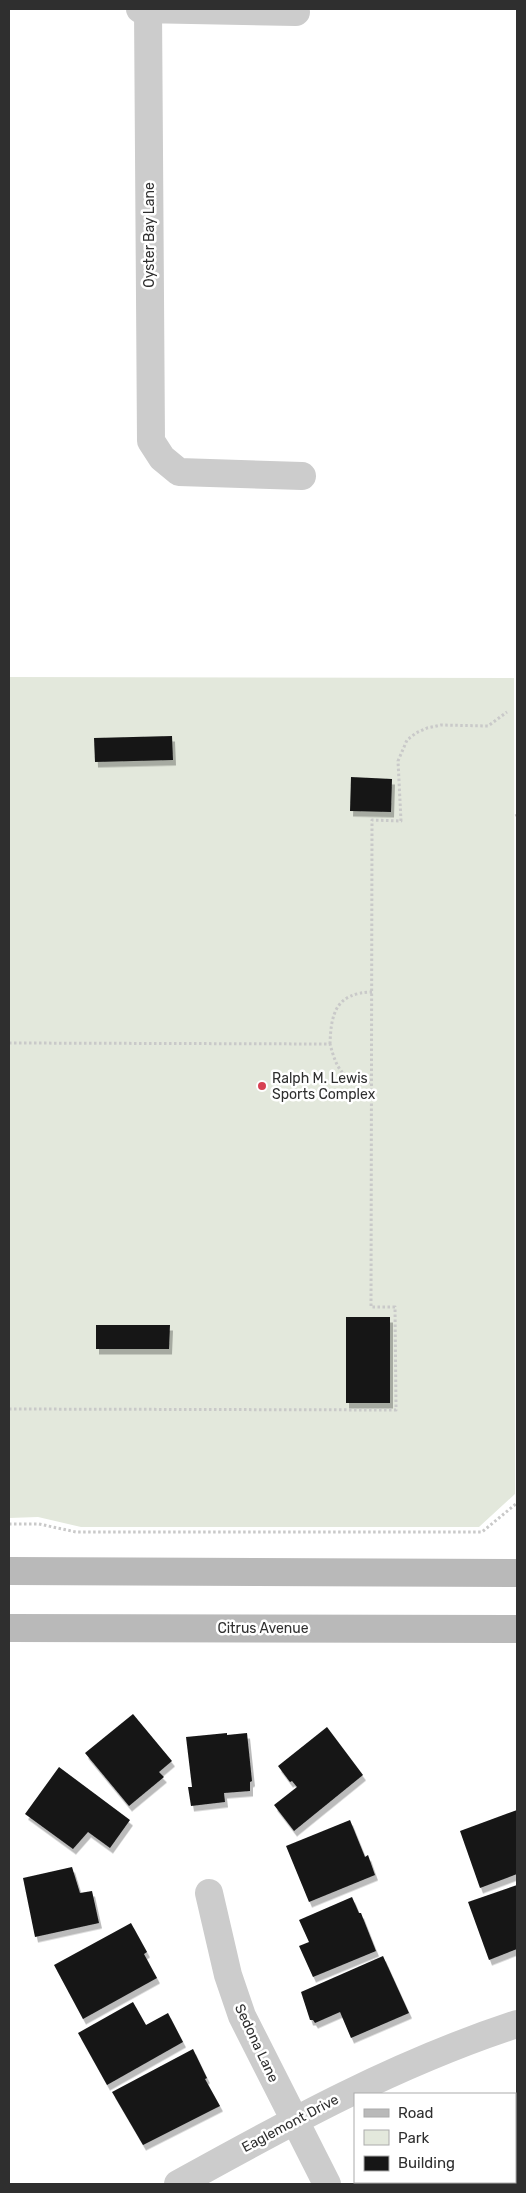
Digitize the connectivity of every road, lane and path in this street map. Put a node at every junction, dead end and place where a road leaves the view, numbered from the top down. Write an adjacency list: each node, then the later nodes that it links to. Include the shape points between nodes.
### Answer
1 (140, 9): 2 (street)
2 (148, 9): 3 (street); 4 (street, Oyster Bay Lane, via 151,441 162,458 179,472)
3 (296, 12)
4 (302, 476)
5 (507, 712): 6 (path, via 488,726 441,725 427,728 416,733 401,750 398,761 401,821 372,820)
6 (372, 992): 8 (path, via 350,995 337,1006 332,1017); 9 (path)
7 (9, 1042): 8 (path)
8 (330, 1044): 9 (path, via 339,1070 355,1081)
9 (371, 1082): 10 (path, via 371,1307 395,1307 396,1410)
10 (9, 1409)
11 (517, 1503): 12 (path, via 482,1532 76,1532 39,1524)
12 (9, 1524)
13 (9, 1571): 14 (main road)
14 (517, 1573)
15 (9, 1628): 16 (main road, Citrus Avenue)
16 (517, 1629)
17 (209, 1893): 19 (street, Sedona Lane, via 228,1975 242,2016)
18 (517, 2024): 19 (street, Eaglemont Drive, via 397,2070)
19 (293, 2120): 20 (street, Eaglemont Drive); 21 (street, Sedona Lane)
20 (178, 2184)
21 (327, 2184)

